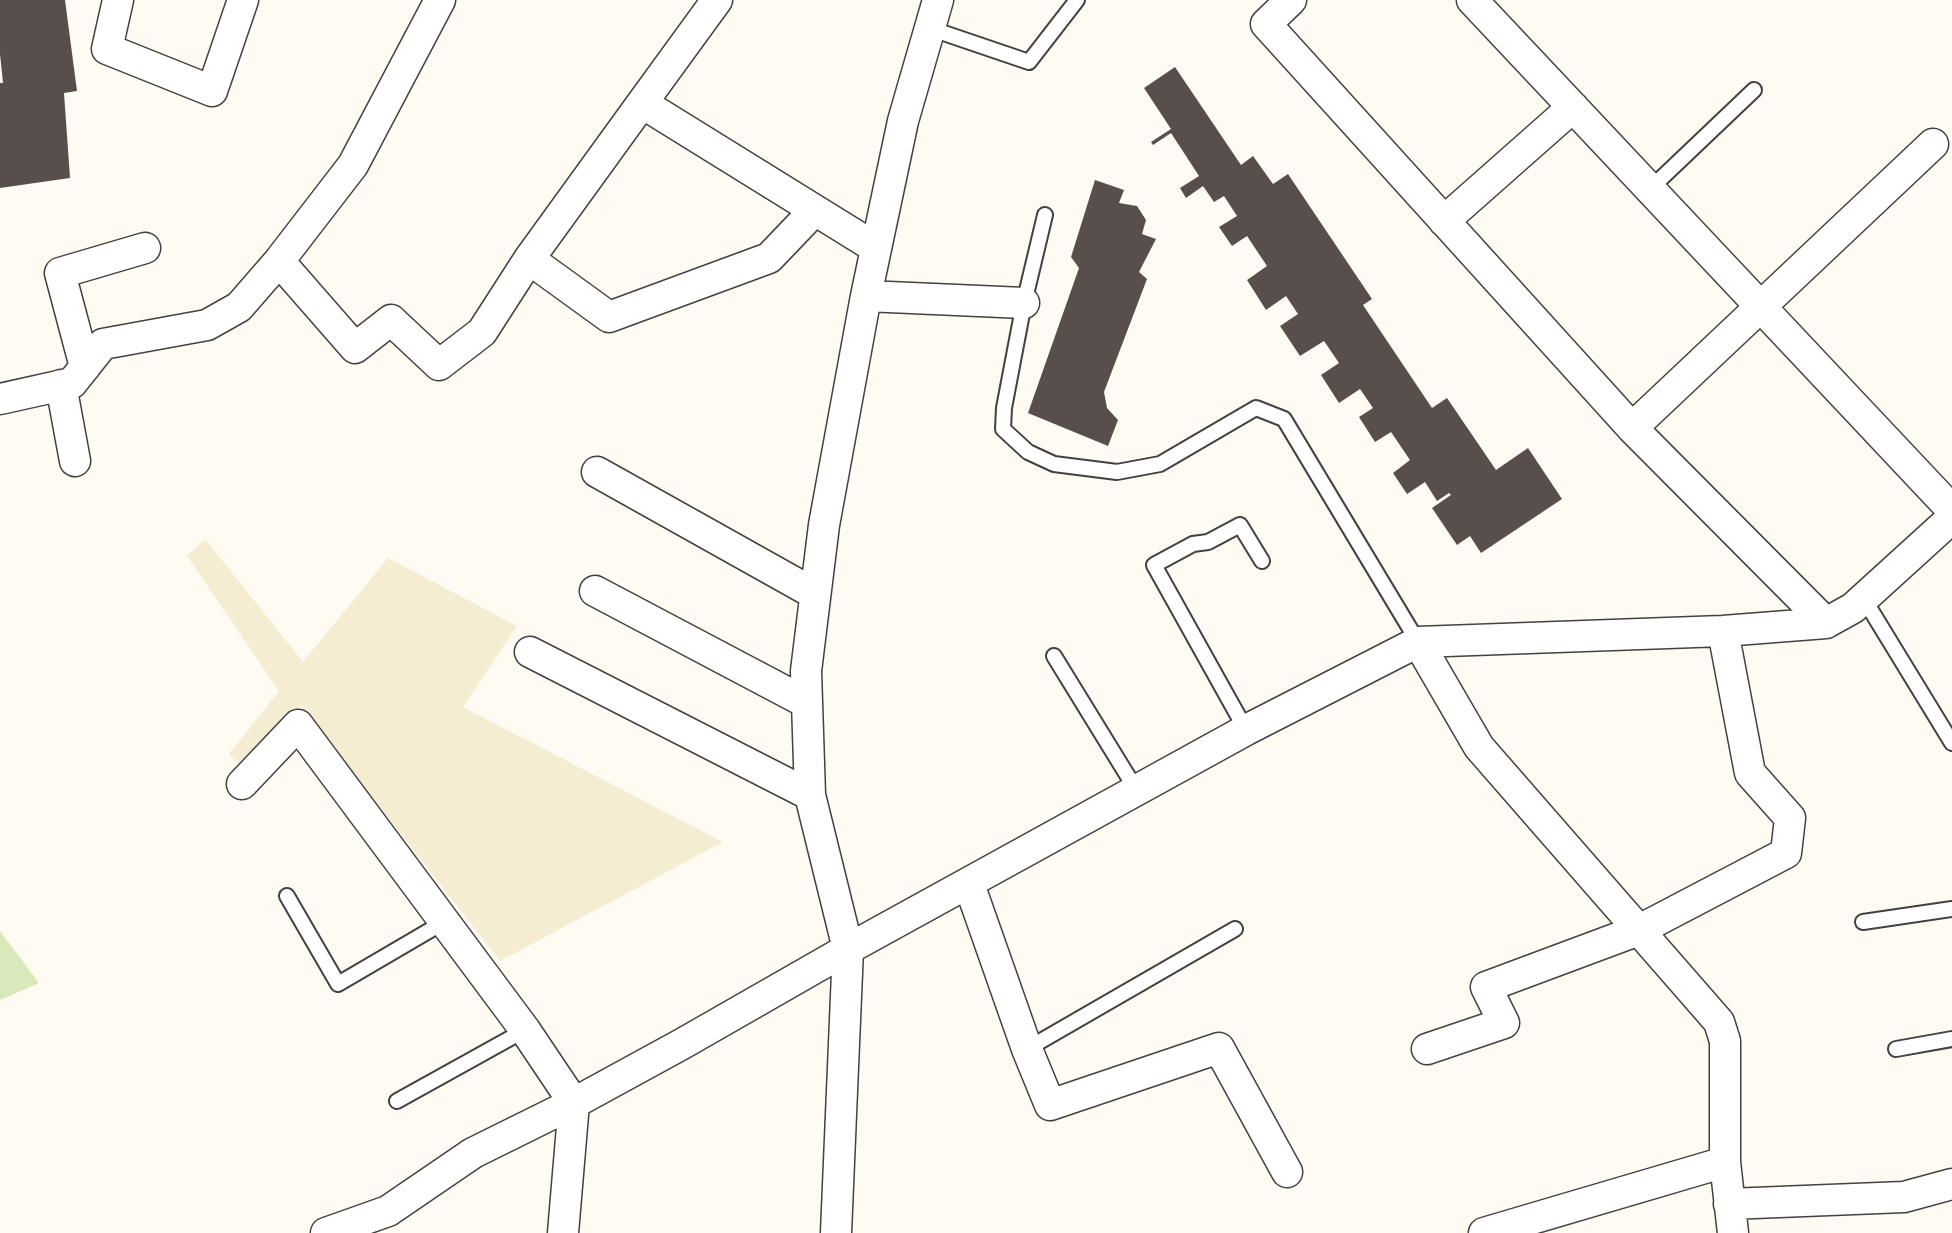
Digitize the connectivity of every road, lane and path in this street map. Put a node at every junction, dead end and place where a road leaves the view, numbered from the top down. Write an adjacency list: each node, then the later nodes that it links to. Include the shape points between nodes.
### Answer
1 (118, 0): 2 (street, via 107,49 212,91)
2 (243, 0)
3 (440, 0): 21 (street, via 353,165)
4 (718, 0): 11 (street)
5 (938, 0): 9 (street)
6 (1077, 0): 9 (lane, via 1029,62)
7 (1291, 0): 17 (street, via 1266,24)
8 (1472, 0): 12 (street)
9 (929, 29): 19 (street, via 903,121)
10 (1755, 90): 14 (lane)
11 (642, 103): 15 (street); 20 (street)
12 (1573, 107): 14 (street); 17 (street)
13 (1933, 144): 24 (street)
14 (1650, 189): 24 (street)
15 (814, 211): 19 (street); 20 (street, via 769,258 609,317)
16 (1045, 215): 23 (lane)
17 (1444, 221): 28 (street)
18 (145, 248): 25 (street, via 60,273)
19 (876, 248): 22 (street)
20 (529, 259): 21 (street, via 482,332 439,365 391,320 355,348)
21 (278, 261): 25 (street, via 239,307 207,325 103,344)
22 (866, 296): 23 (street); 35 (street, via 824,525)
23 (1024, 303): 39 (lane, via 1003,429 1028,452 1054,464 1117,472 1160,464 1256,408 1284,419)
24 (1760, 307): 28 (street); 31 (street)
25 (85, 367): 26 (street, via 72,383)
26 (61, 385): 27 (street); 29 (street)
27 (0, 399)
28 (1632, 428): 37 (street)
29 (75, 461)
30 (597, 472): 35 (street)
31 (1952, 510)
32 (1952, 518): 36 (street)
33 (1262, 561): 43 (lane, via 1240,525 1154,565)
34 (594, 591): 42 (street)
35 (816, 594): 42 (street, via 806,671)
36 (1864, 599): 37 (street); 44 (lane)
37 (1826, 623): 38 (street)
38 (1723, 631): 39 (street); 54 (street, via 1750,773 1790,818 1786,853)
39 (1418, 642): 43 (street); 54 (street, via 1479,747)
40 (530, 652): 47 (street)
41 (1055, 656): 46 (lane)
42 (807, 703): 47 (street)
43 (1246, 730): 46 (street)
44 (1952, 743)
45 (242, 784): 51 (street, via 298,725)
46 (1137, 791): 48 (street)
47 (810, 795): 55 (street)
48 (969, 884): 55 (street); 58 (street)
49 (287, 896): 51 (lane, via 338,984)
50 (1952, 909): 52 (lane)
51 (444, 922): 56 (street)
52 (1863, 922)
53 (1235, 929): 58 (lane)
54 (1639, 930): 59 (street, via 1486,987 1504,1023); 63 (street, via 1718,1022 1725,1041)
55 (848, 949): 62 (street); 69 (street)
56 (526, 1030): 61 (lane); 62 (street)
57 (1952, 1039): 60 (lane)
58 (1027, 1049): 64 (street, via 1049,1105 1219,1048)
59 (1427, 1049)
60 (1896, 1049)
61 (397, 1101)
62 (574, 1103): 67 (street, via 473,1153 388,1211); 68 (street)
63 (1725, 1162): 66 (street); 70 (street)
64 (1287, 1172)
65 (1952, 1184): 66 (street, via 1904,1196)
66 (1729, 1204): 71 (street)
67 (326, 1233)
68 (563, 1233)
69 (836, 1233)
70 (1485, 1233)
71 (1733, 1233)

